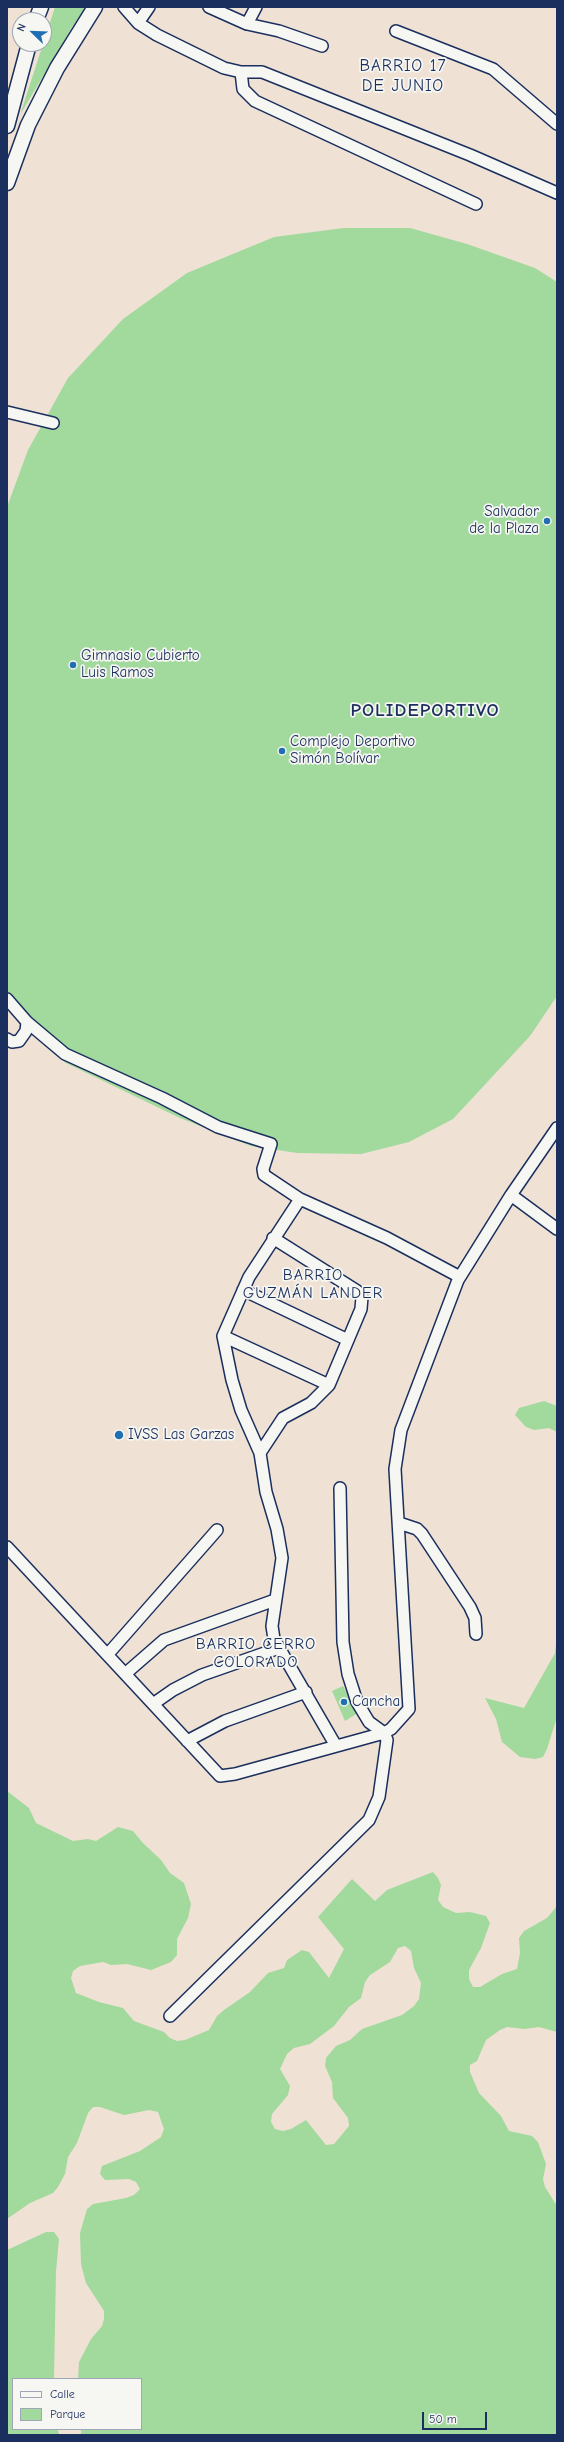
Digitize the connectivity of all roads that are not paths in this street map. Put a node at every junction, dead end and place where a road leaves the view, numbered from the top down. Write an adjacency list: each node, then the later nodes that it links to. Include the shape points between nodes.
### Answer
1 (95, 7): 14 (main road, via 57,68 28,125)
2 (124, 7): 6 (street)
3 (149, 7): 6 (street)
4 (209, 7): 7 (street)
5 (256, 7): 7 (street)
6 (138, 23): 11 (street, via 211,61)
7 (247, 24): 9 (street)
8 (396, 31): 12 (street, via 493,69)
9 (322, 46)
10 (27, 52): 13 (main road)
11 (241, 72): 15 (street, via 262,72 470,155); 16 (street, via 244,89 255,101)
12 (557, 124)
13 (7, 126)
14 (7, 183)
15 (557, 193)
16 (476, 204)
17 (7, 412): 18 (street)
18 (53, 423)
19 (7, 999): 20 (street)
20 (27, 1022): 21 (street, via 26,1031 19,1041 12,1042); 24 (street, via 65,1054 162,1098 218,1127 271,1144 263,1169 264,1175)
21 (7, 1039)
22 (557, 1128): 23 (street)
23 (511, 1195): 25 (street); 27 (street)
24 (300, 1199): 26 (street); 27 (street, via 387,1238)
25 (557, 1229)
26 (273, 1238): 28 (street); 30 (street, via 362,1297 362,1309)
27 (460, 1277): 34 (street, via 401,1430 396,1469)
28 (243, 1290): 29 (street); 30 (street)
29 (224, 1336): 31 (street); 32 (street, via 239,1402)
30 (348, 1340): 31 (street)
31 (329, 1385): 32 (street, via 311,1403 283,1418)
32 (260, 1453): 37 (street, via 266,1492 282,1558)
33 (340, 1488): 44 (street, via 343,1642 348,1674 357,1702 370,1722)
34 (399, 1523): 38 (street, via 422,1534 470,1607 475,1618); 44 (street, via 409,1710 400,1722)
35 (217, 1530): 40 (street)
36 (7, 1547): 40 (street)
37 (274, 1600): 39 (street, via 272,1626 274,1639); 41 (street, via 164,1640)
38 (476, 1634)
39 (279, 1648): 42 (street); 43 (street, via 202,1675)
40 (108, 1654): 41 (street)
41 (125, 1674): 43 (street)
42 (306, 1692): 45 (street, via 225,1722); 46 (street)
43 (153, 1704): 45 (street)
44 (384, 1733): 46 (street); 47 (street, via 387,1749 379,1798 369,1820)
45 (187, 1741): 46 (street, via 220,1776)
46 (336, 1746)
47 (170, 2016)

